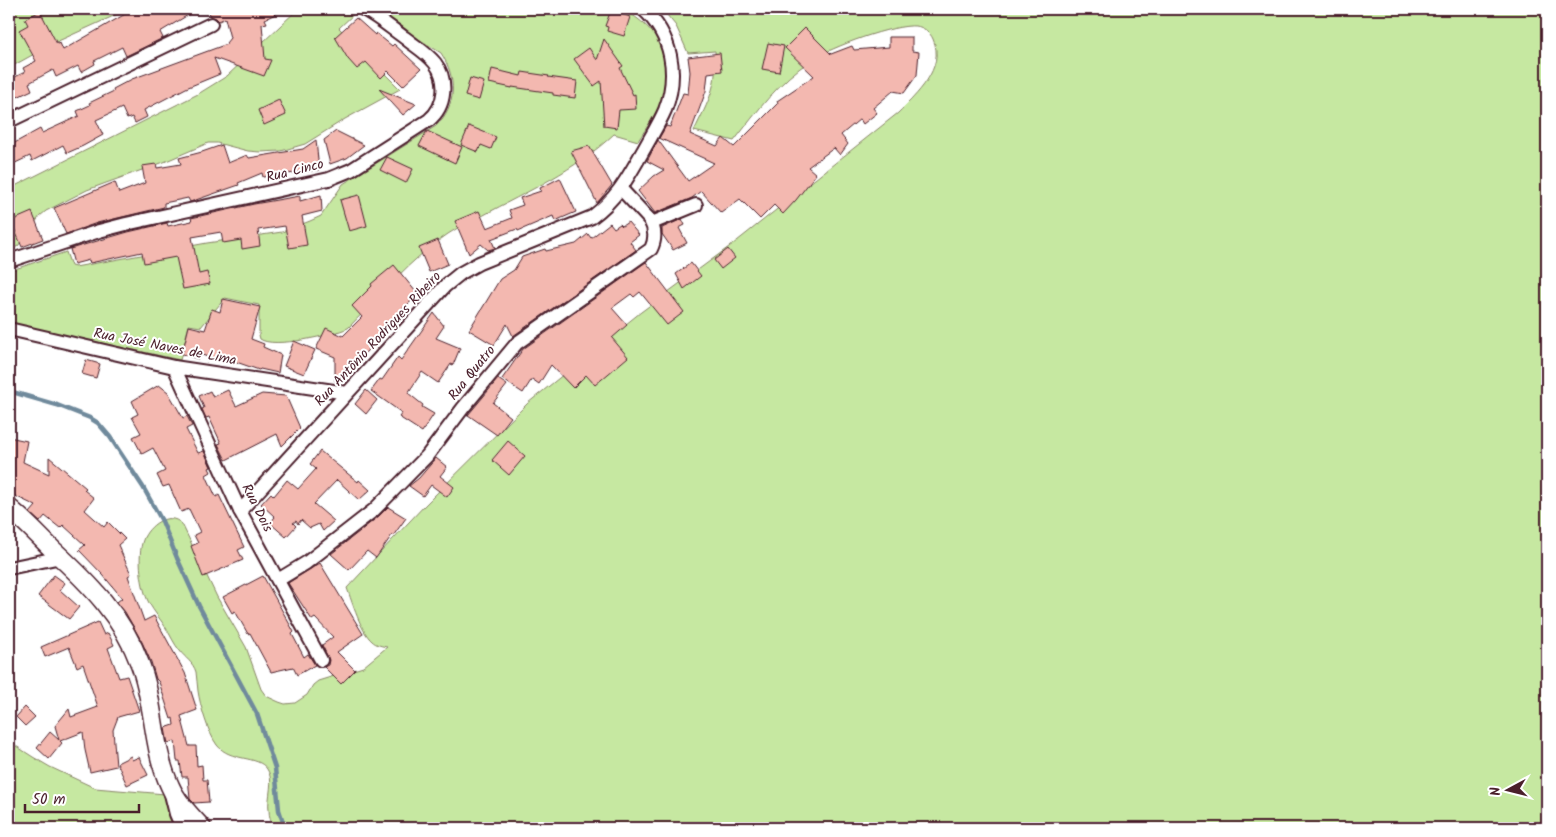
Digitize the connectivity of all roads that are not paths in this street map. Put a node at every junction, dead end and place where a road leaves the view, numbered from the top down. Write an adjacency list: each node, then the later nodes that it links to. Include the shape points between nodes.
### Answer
1 (363, 9): 8 (street, Rua Cinco, via 436,64 441,75 443,96 438,111 430,120 351,170 329,179 126,224)
2 (643, 9): 5 (street, Rua Antônio Rodrigues Ribeiro, via 666,38 673,67 672,83 664,112)
3 (211, 24): 4 (street)
4 (9, 121)
5 (621, 189): 7 (street); 11 (street, Rua Antônio Rodrigues Ribeiro, via 592,217 461,273 444,286)
6 (696, 205): 7 (street)
7 (652, 223): 16 (street, Rua Quatro, via 654,236 651,248 517,343 427,456 374,510 306,563)
8 (9, 261)
9 (9, 329): 10 (street, Rua José Naves de Lima)
10 (174, 367): 11 (street, Rua José Naves de Lima); 13 (street, Rua Dois)
11 (347, 393): 13 (street, Rua Antônio Rodrigues Ribeiro)
12 (9, 508): 14 (street)
13 (240, 511): 16 (street, Rua Dois)
14 (61, 557): 15 (street); 18 (street, via 114,614 135,650)
15 (9, 568)
16 (278, 580): 17 (street, Rua Dois)
17 (321, 660)
18 (170, 787): 19 (street); 20 (street, via 183,808)
19 (182, 828)
20 (202, 828)

